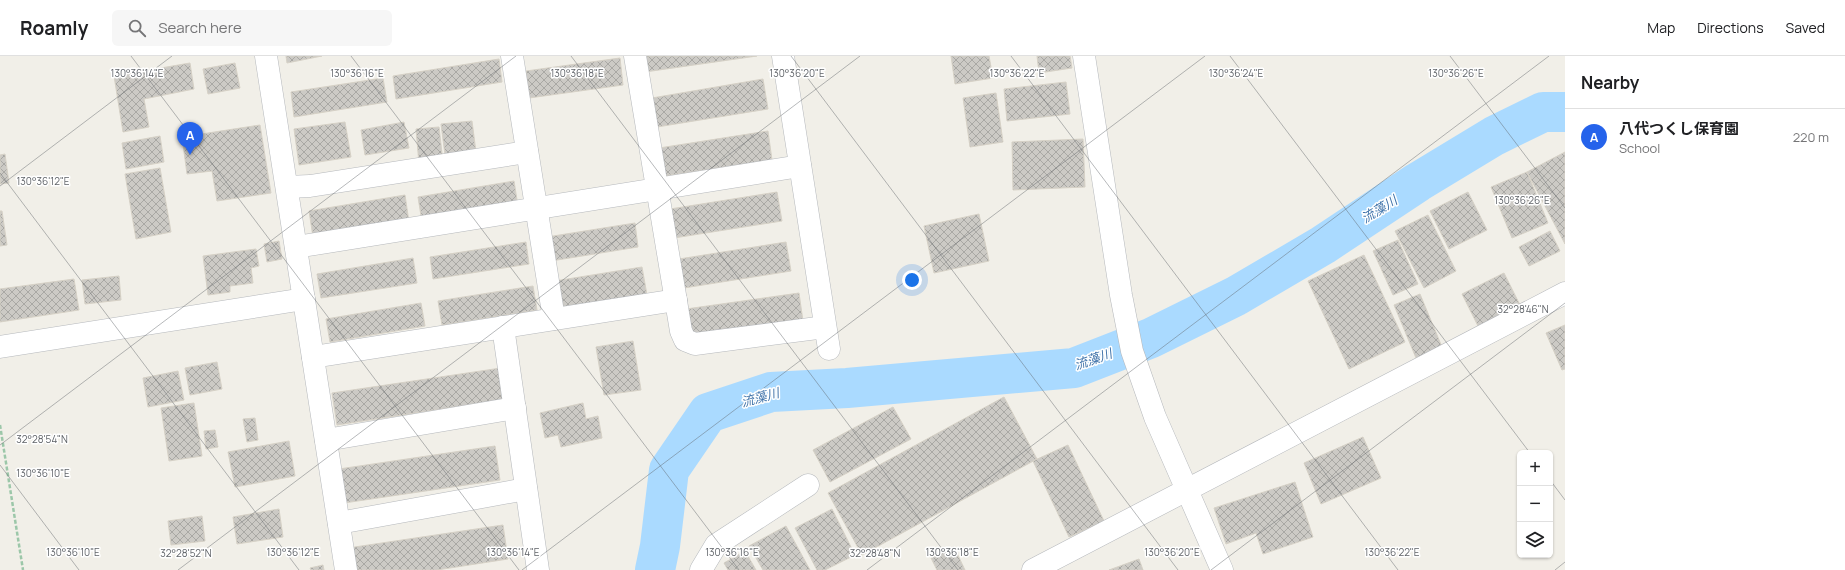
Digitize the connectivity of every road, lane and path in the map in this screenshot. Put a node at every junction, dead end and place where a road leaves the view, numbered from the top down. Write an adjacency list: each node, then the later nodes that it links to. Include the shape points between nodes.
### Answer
1 (266, 56): 8 (street)
2 (512, 56): 6 (street)
3 (635, 56): 9 (street)
4 (783, 56): 7 (street)
5 (1084, 56): 26 (street, via 1132,351 1155,417)
6 (527, 152): 8 (street, via 310,186); 10 (street)
7 (800, 166): 9 (street); 17 (street)
8 (287, 187): 11 (street)
9 (658, 189): 10 (street); 14 (street)
10 (536, 209): 11 (street); 15 (street)
11 (296, 247): 13 (street)
12 (1565, 293): 26 (street)
13 (304, 299): 18 (street); 20 (street)
14 (676, 300): 15 (street); 17 (street, via 685,340 695,344)
15 (554, 319): 16 (street)
16 (503, 327): 20 (street); 21 (street)
17 (825, 327): 19 (street)
18 (0, 347)
19 (830, 349)
20 (313, 357): 23 (street)
21 (515, 408): 23 (street); 25 (street)
22 (0, 425): 28 (path)
23 (326, 440): 27 (street)
24 (808, 485): 31 (street, via 716,545)
25 (526, 489): 27 (street); 30 (street)
26 (1186, 489): 32 (street); 33 (street)
27 (339, 523): 29 (street)
28 (23, 570)
29 (346, 570)
30 (538, 570)
31 (701, 570)
32 (1033, 570)
33 (1222, 570)

